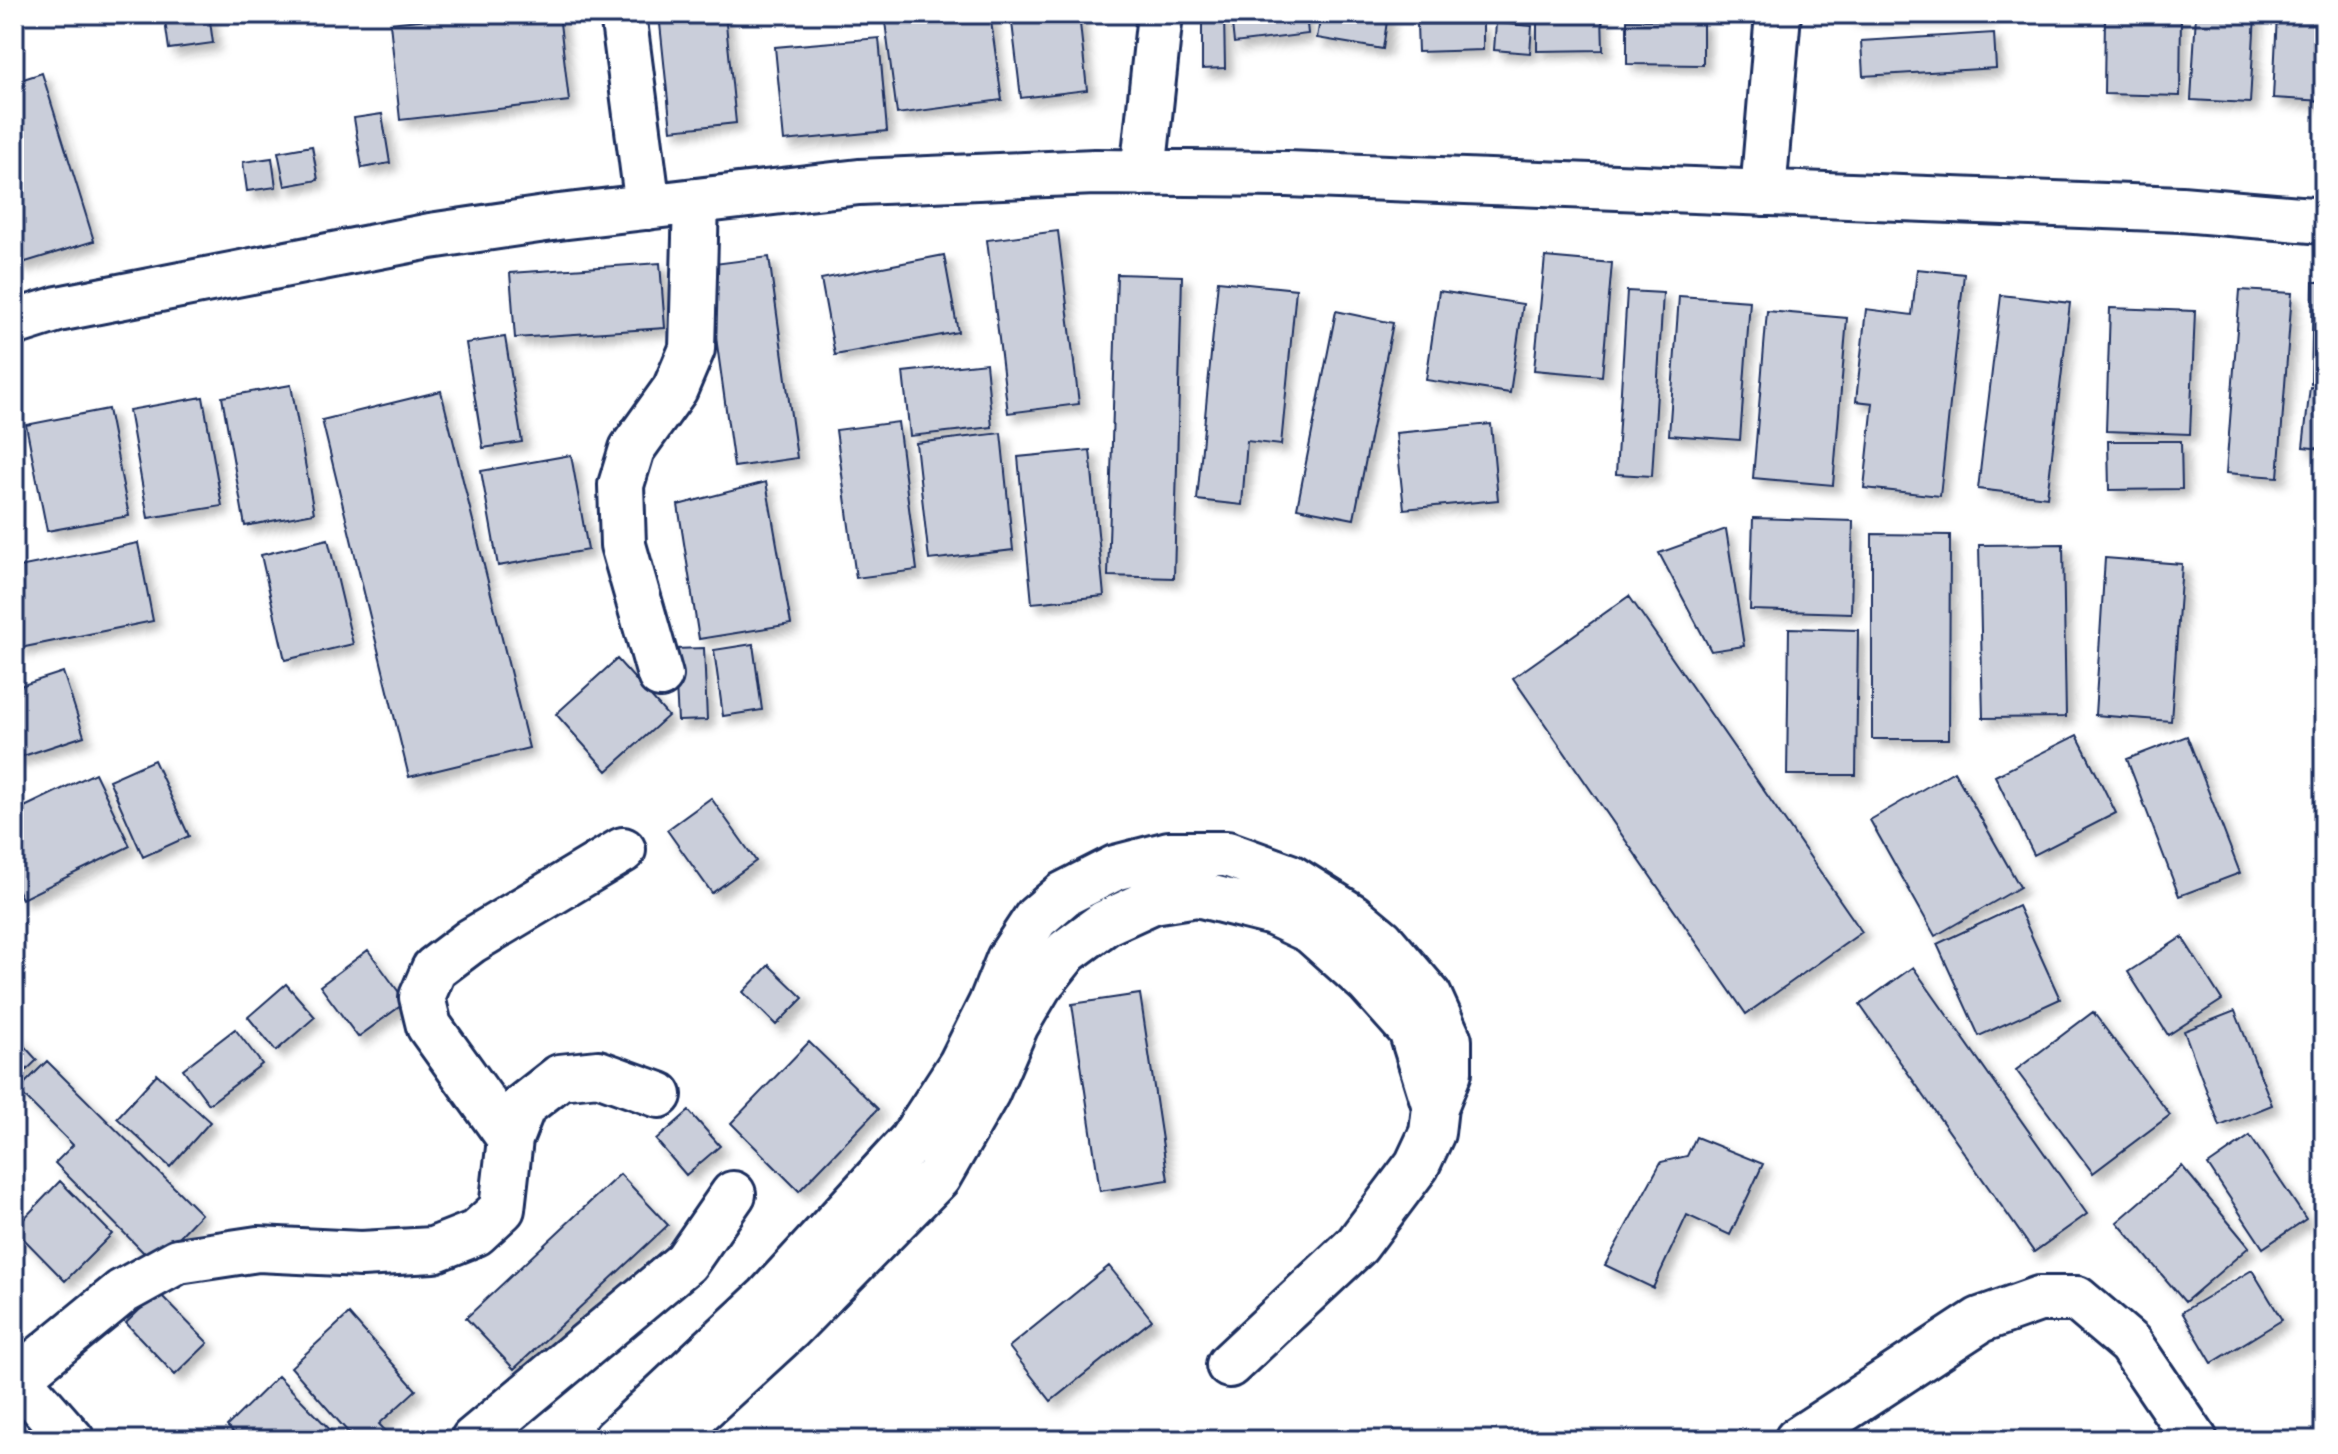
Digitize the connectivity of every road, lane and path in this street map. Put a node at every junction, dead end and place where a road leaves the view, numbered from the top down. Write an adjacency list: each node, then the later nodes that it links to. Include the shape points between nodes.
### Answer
1 (623, 14): 7 (street)
2 (1160, 14): 4 (street)
3 (1778, 14): 5 (street)
4 (1143, 173): 5 (street); 6 (street, via 859,182)
5 (1763, 193): 8 (street, via 2181,209)
6 (696, 201): 7 (street); 10 (street, via 692,349 675,389 632,449 621,485 623,545)
7 (648, 207): 9 (street, via 430,236 58,309)
8 (2324, 221)
9 (14, 323)
10 (660, 675)
11 (623, 850): 14 (street, via 471,941 434,969 422,997 429,1026)
12 (659, 1095): 14 (street, via 598,1073 560,1077 523,1106)
13 (1435, 1107): 16 (street, via 1432,1133 1417,1165 1357,1245); 20 (street, via 1449,1072 1449,1040 1429,996 1382,941 1352,916 1290,877 1227,854 1169,854 1115,868 1064,894 1036,918 1009,959 961,1064 911,1141 768,1297); 21 (street, via 1411,1030 1311,931 1273,913 1197,894 1153,901 1105,923 1067,951 1024,1012 987,1092 938,1177 789,1329)
14 (510, 1139): 17 (street, via 502,1209 476,1233 433,1250 361,1254 258,1249 178,1261 122,1292)
15 (733, 1194): 19 (street, via 686,1262)
16 (1229, 1365)
17 (16, 1376): 18 (street)
18 (72, 1440)
19 (473, 1440)
20 (615, 1440)
21 (668, 1440)
22 (1797, 1440): 23 (street, via 1980,1320 2039,1299 2077,1299 2130,1344)
23 (2195, 1440)

